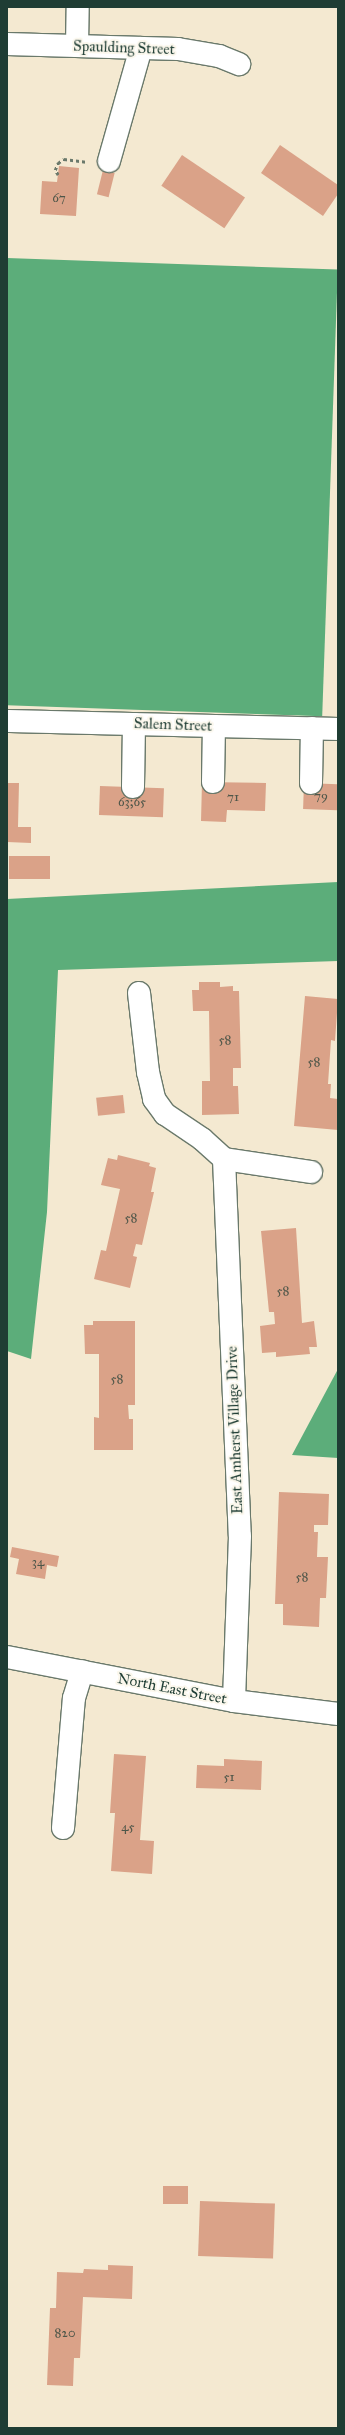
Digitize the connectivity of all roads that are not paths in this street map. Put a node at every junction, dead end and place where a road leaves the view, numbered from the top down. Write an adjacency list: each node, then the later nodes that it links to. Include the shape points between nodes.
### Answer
1 (78, 7): 3 (street)
2 (7, 44): 3 (street, Spaulding Street)
3 (77, 46): 4 (street, Spaulding Street)
4 (141, 48): 5 (street, Spaulding Street, via 198,52); 6 (street)
5 (239, 64)
6 (110, 161)
7 (7, 721): 8 (street, Salem Street)
8 (134, 724): 9 (street, Salem Street); 14 (street)
9 (214, 726): 10 (street, Salem Street); 12 (street)
10 (312, 728): 11 (street, Salem Street); 13 (street)
11 (338, 729)
12 (213, 782)
13 (311, 783)
14 (132, 787)
15 (139, 993): 16 (street, via 148,1072 154,1098 164,1114 202,1139)
16 (224, 1159): 17 (street); 20 (street, East Amherst Village Drive, via 240,1536)
17 (311, 1172)
18 (7, 1657): 19 (street, North East Street)
19 (82, 1671): 20 (street, North East Street); 22 (street, via 74,1698)
20 (234, 1701): 21 (street, North East Street)
21 (338, 1714)
22 (63, 1828)

